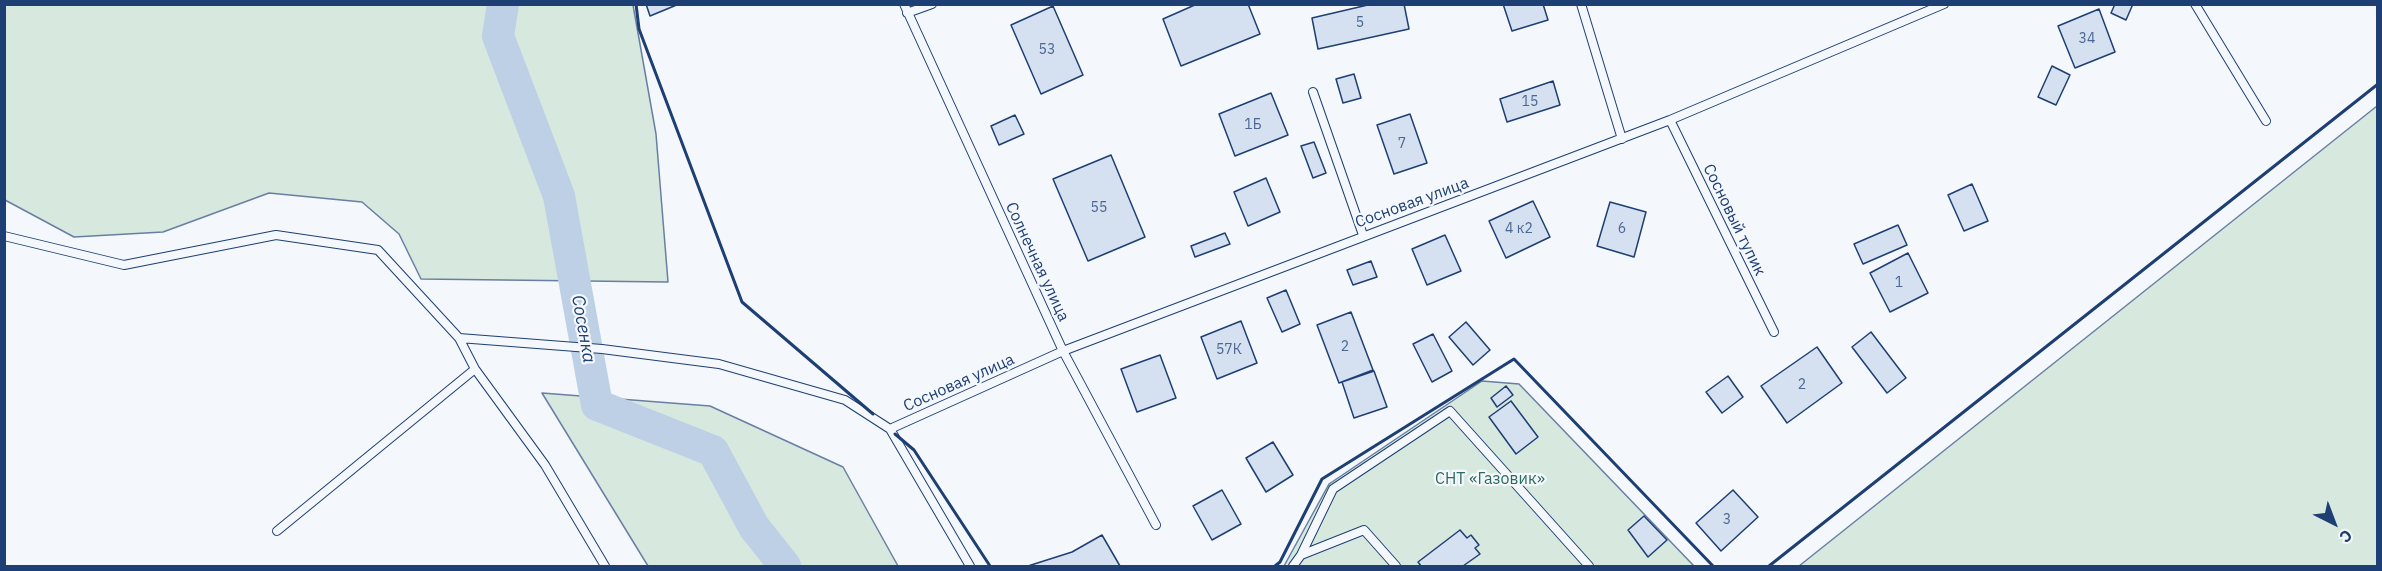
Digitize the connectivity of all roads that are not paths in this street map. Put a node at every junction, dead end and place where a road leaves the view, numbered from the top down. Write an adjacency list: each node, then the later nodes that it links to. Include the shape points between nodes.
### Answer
1 (904, 4): 6 (lane, Солнечная улица)
2 (932, 4): 6 (lane)
3 (1581, 4): 10 (lane)
4 (1944, 4): 8 (lane, Сосновая улица)
5 (2195, 4): 9 (lane)
6 (907, 13): 15 (lane, Солнечная улица)
7 (1313, 92): 11 (lane)
8 (1670, 120): 10 (lane, Сосновая улица); 13 (lane, Сосновый тупик)
9 (2266, 121)
10 (1622, 139): 11 (lane, Сосновая улица)
11 (1363, 235): 15 (lane, Сосновая улица)
12 (4, 236): 14 (lane, via 124,265 276,235 378,250)
13 (1774, 332)
14 (459, 338): 16 (lane); 17 (lane, via 602,349 731,368 845,400)
15 (1063, 351): 17 (lane, Сосновая улица); 18 (lane, Солнечная улица)
16 (475, 369): 19 (lane); 21 (lane, via 545,465)
17 (890, 429): 22 (lane)
18 (1156, 525)
19 (277, 531)
20 (1301, 555): 23 (lane); 24 (lane, via 1364,530); 25 (lane, via 1333,489 1450,411)
21 (605, 567)
22 (970, 567)
23 (1293, 567)
24 (1396, 567)
25 (1589, 567)

